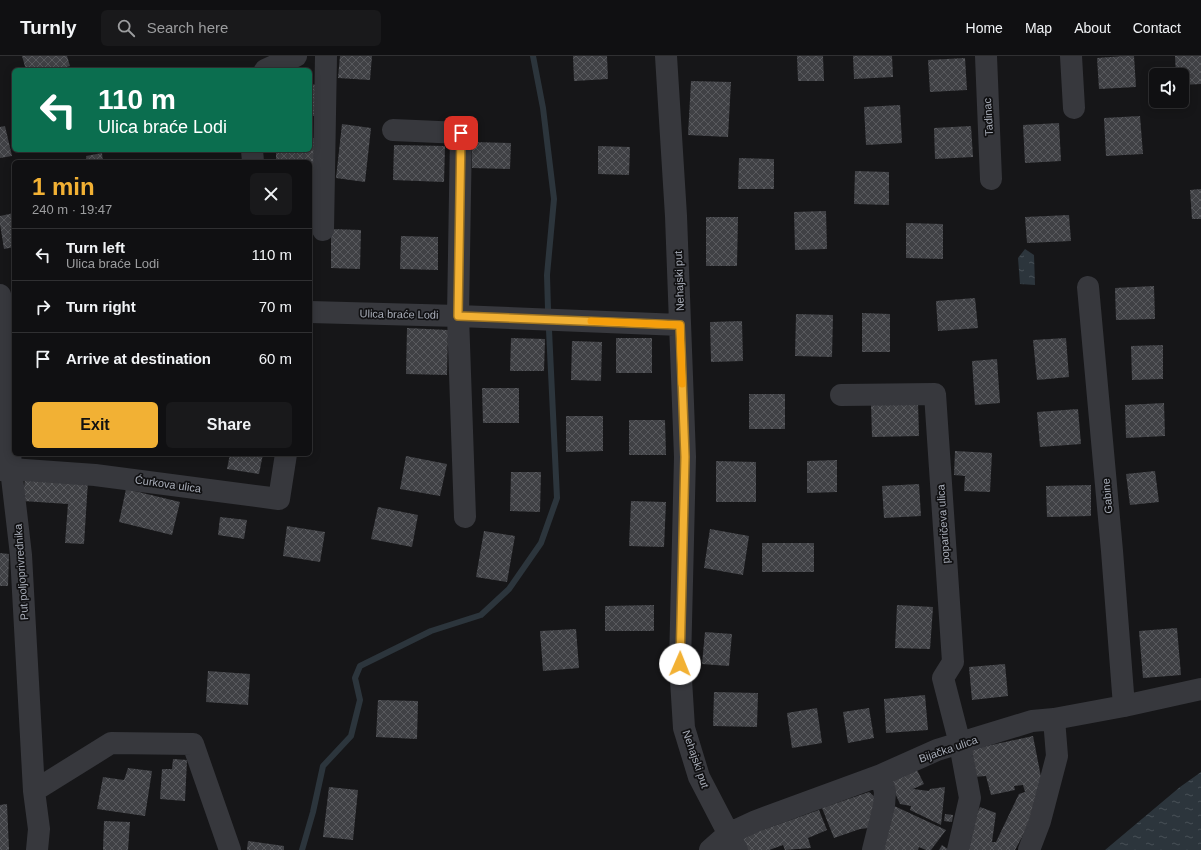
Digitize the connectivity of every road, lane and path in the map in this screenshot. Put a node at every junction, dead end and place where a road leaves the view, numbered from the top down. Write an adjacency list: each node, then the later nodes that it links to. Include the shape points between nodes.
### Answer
1 (326, 56): 10 (street)
2 (666, 56): 15 (street, Nehajski put)
3 (986, 56): 9 (street, Tadinac)
4 (1071, 56): 7 (street)
5 (291, 57): 6 (street)
6 (269, 68)
7 (1074, 108)
8 (393, 130): 14 (street, via 461,133)
9 (991, 179)
10 (323, 230)
11 (1088, 287): 22 (street, Gabine)
12 (0, 295): 17 (street, Put poljoprivrednika, via 3,306)
13 (312, 312): 14 (street, Ulica braće Lodi)
14 (458, 316): 15 (street, Ulica braće Lodi); 20 (street)
15 (680, 325): 27 (street, Nehajski put, via 685,457 680,664 684,728 699,777)
16 (841, 395): 24 (street, poparičeva ulica, via 935,394 953,662 943,678)
17 (3, 396): 19 (street, Put poljoprivrednika)
18 (286, 456): 19 (street, Ćurkova ulica, via 279,499 95,475)
19 (5, 470): 26 (street, Put poljoprivrednika, via 21,555)
20 (466, 517)
21 (1201, 689): 22 (street, Bijačka ulica)
22 (1124, 706): 23 (street, Bijačka ulica)
23 (1054, 719): 24 (street, Bijačka ulica, via 1032,721); 33 (street, via 1057,756 1040,821)
24 (960, 744): 25 (street, Bijačka ulica, via 937,750); 32 (street, via 970,798)
25 (881, 775): 27 (street, Bijačka ulica, via 756,821); 31 (street, via 885,792 884,806)
26 (34, 791): 28 (street, Put poljoprivrednika, via 39,829); 29 (street, via 111,742 193,744)
27 (732, 842): 30 (street, Bijačka ulica)
28 (37, 850)
29 (230, 850)
30 (710, 850)
31 (873, 850)
32 (958, 850)
33 (1029, 850)

